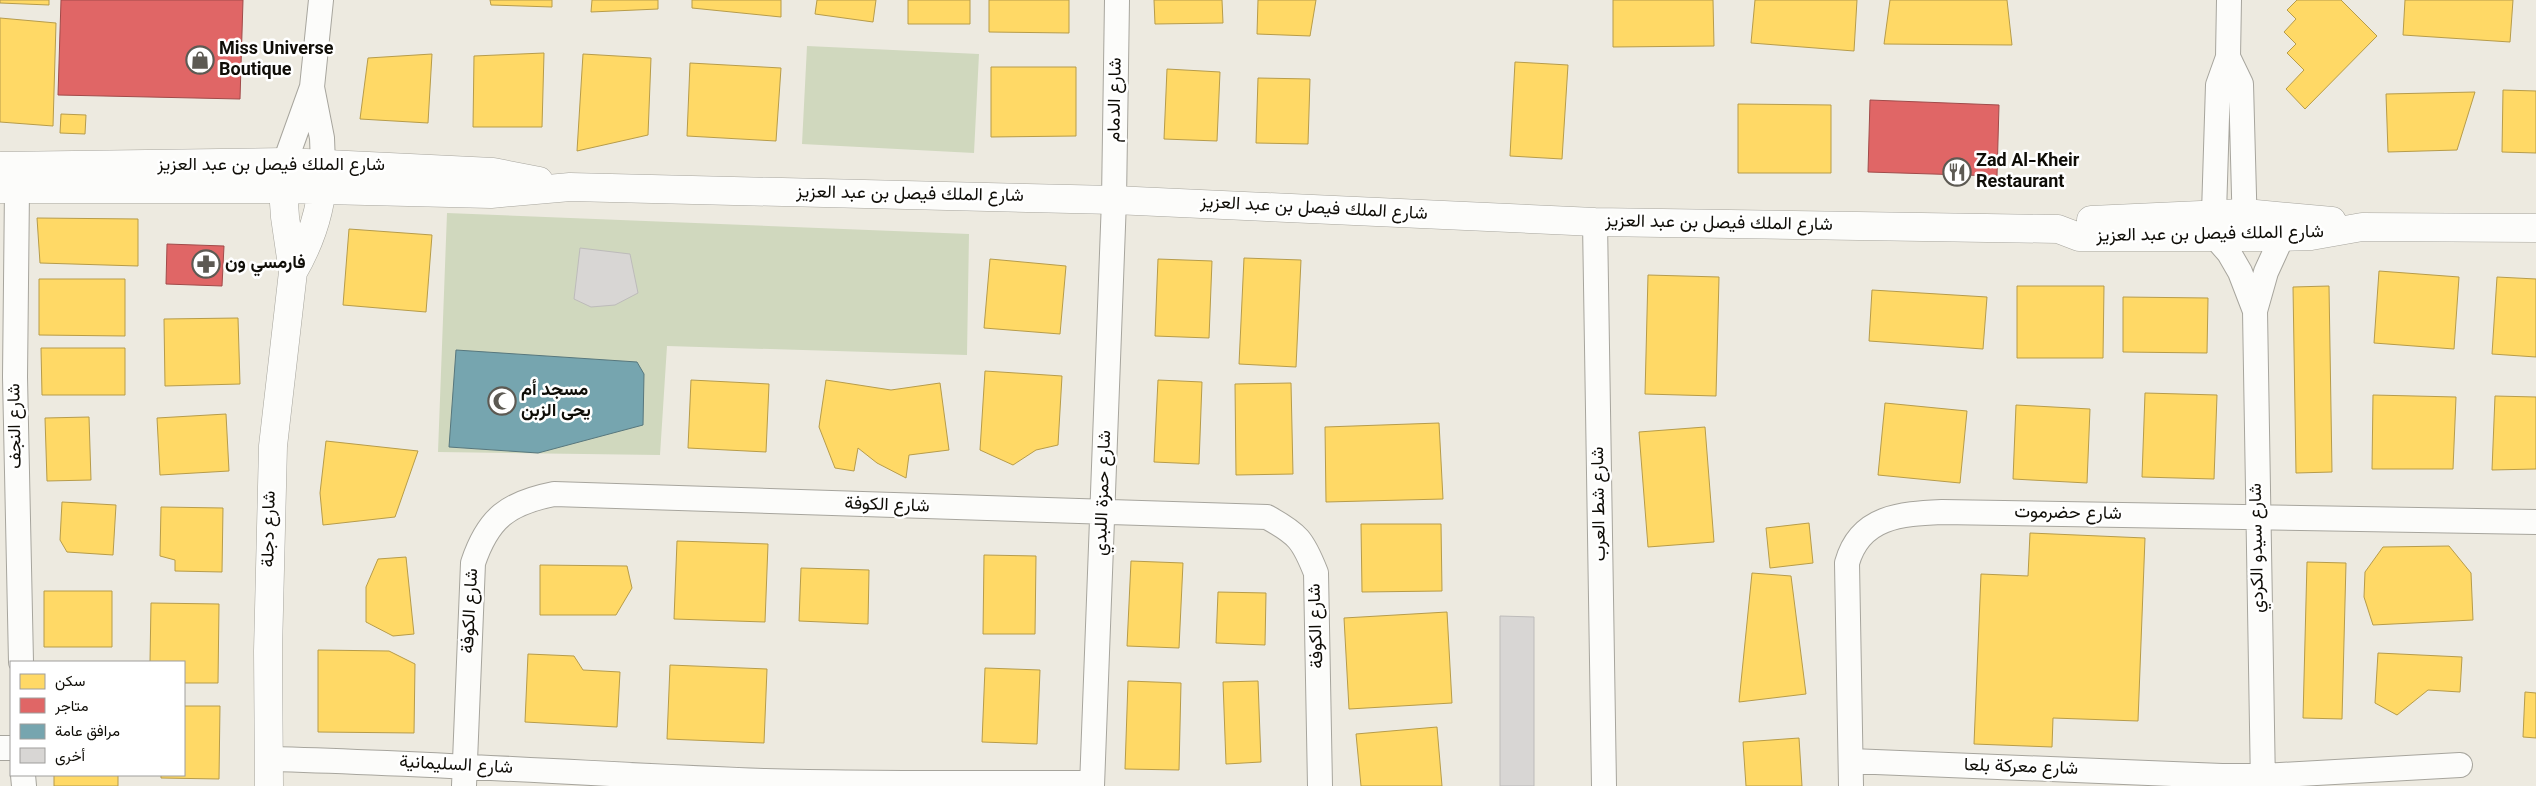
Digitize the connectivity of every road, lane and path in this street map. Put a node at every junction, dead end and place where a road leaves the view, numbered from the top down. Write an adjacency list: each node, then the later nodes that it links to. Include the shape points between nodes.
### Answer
1 (320, 0): 5 (street)
2 (1117, 0): 11 (street, شارع الدمام)
3 (2229, 0): 4 (street)
4 (2228, 57): 13 (street, via 2218,85); 14 (street, via 2241,84)
5 (312, 87): 6 (street); 8 (street, via 322,138)
6 (284, 162): 7 (main road, شارع الملك فيصل بن عبد العزيز); 8 (main road, شارع الملك فيصل بن عبد العزيز); 10 (main road, شارع دجلة)
7 (0, 166)
8 (323, 177): 10 (main road, شارع الملك فيصل بن عبد العزيز); 11 (main road, شارع الملك فيصل بن عبد العزيز, via 493,172 570,187); 18 (main road, شارع دجلة, via 318,216)
9 (8, 189): 10 (main road, شارع الملك فيصل بن عبد العزيز); 20 (street, شارع النجف)
10 (283, 189): 18 (main road, شارع دجلة)
11 (1114, 200): 12 (main road, شارع الملك فيصل بن عبد العزيز); 21 (street, شارع حمزة اللبدي)
12 (1595, 222): 13 (main road, شارع الملك فيصل بن عبد العزيز, via 2058,229 2078,221); 34 (street, شارع شط العرب)
13 (2215, 225): 14 (main road, شارع الملك فيصل بن عبد العزيز); 19 (street, شارع سيدو الكردي, via 2240,272)
14 (2245, 225): 15 (main road, شارع الملك فيصل بن عبد العزيز, via 2339,221); 17 (main road, شارع الملك فيصل بن عبد العزيز)
15 (2362, 227): 16 (main road, شارع الملك فيصل بن عبد العزيز); 17 (main road, شارع الملك فيصل بن عبد العزيز, via 2311,236)
16 (2536, 228)
17 (2282, 237): 19 (street, شارع سيدو الكردي, via 2266,272)
18 (293, 272): 26 (main road, شارع دجلة, via 273,446 268,651)
19 (2254, 311): 22 (street, شارع سيدو الكردي)
20 (8, 377): 24 (street, شارع النجف)
21 (1104, 513): 29 (street, شارع الكوفة, via 554,494 527,500 511,508 491,526 479,544 473,563); 31 (street, شارع حمزة اللبدي); 33 (street, شارع الكوفة, via 1267,517 1289,529 1304,544 1316,573 1318,602)
22 (2257, 517): 23 (street, شارع حضرموت); 27 (street, شارع حضرموت, via 1942,512 1908,514 1874,525 1856,541 1847,563); 30 (street, شارع سيدو الكردي)
23 (2536, 522)
24 (10, 561): 25 (street, شارع النجف)
25 (21, 661)
26 (270, 759): 29 (street, شارع السليمانية); 32 (main road, شارع دجلة)
27 (1852, 761): 30 (street, شارع معركة بلعا); 35 (street, شارع حضرموت)
28 (2460, 765): 30 (street, شارع معركة بلعا)
29 (464, 776): 31 (street, شارع السليمانية, via 555,772 758,780)
30 (2263, 781)
31 (1092, 785)
32 (269, 786)
33 (1320, 786)
34 (1604, 786)
35 (1851, 786)

